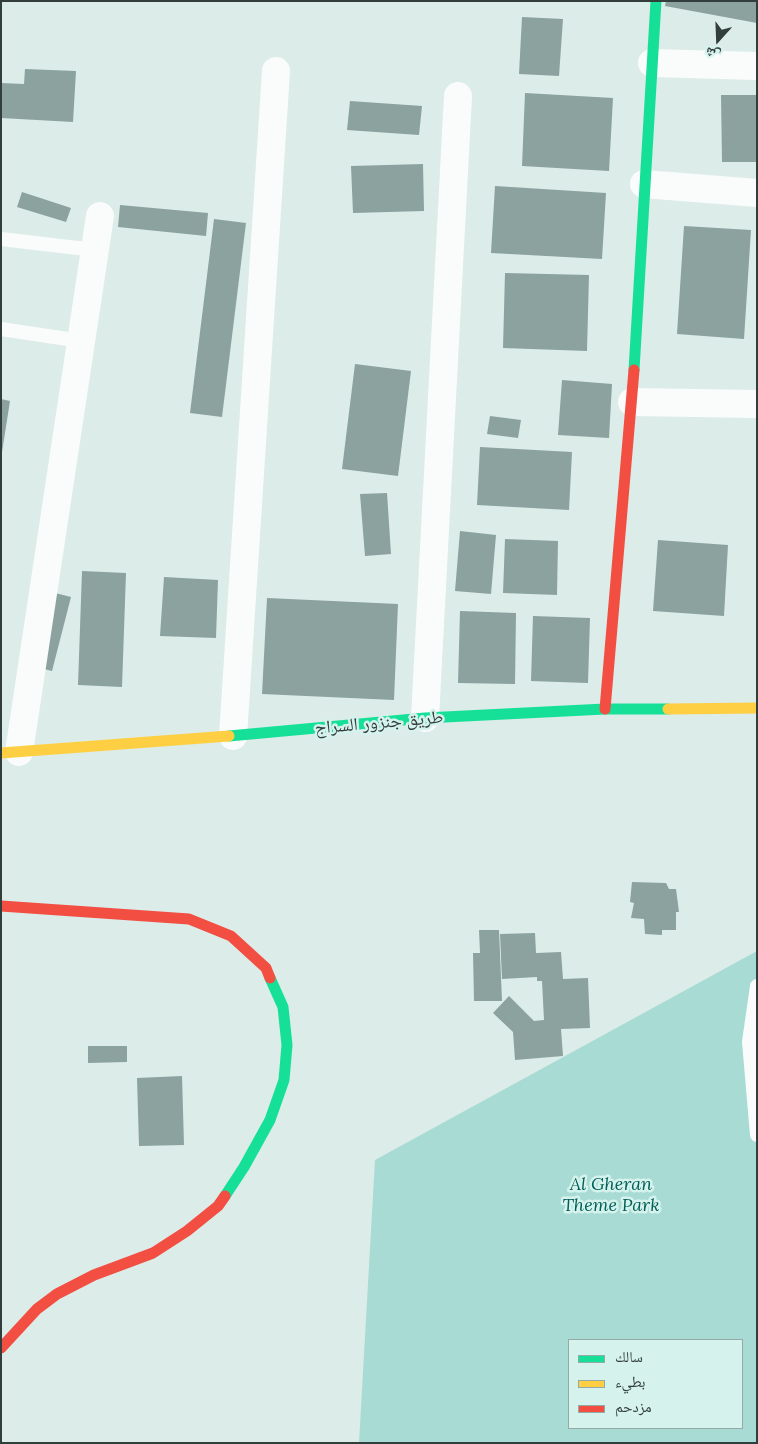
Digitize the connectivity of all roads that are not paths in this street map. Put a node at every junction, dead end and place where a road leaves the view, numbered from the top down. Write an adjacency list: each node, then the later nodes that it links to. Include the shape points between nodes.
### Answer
1 (656, 1): 2 (street)
2 (652, 63): 3 (street); 6 (street)
3 (757, 66)
4 (276, 71): 18 (street)
5 (458, 96): 17 (street)
6 (644, 184): 7 (street); 13 (street)
7 (757, 193)
8 (100, 216): 10 (street)
9 (1, 239): 10 (lane)
10 (95, 250): 12 (street)
11 (1, 329): 12 (lane)
12 (81, 342): 19 (street)
13 (632, 402): 14 (street); 16 (street)
14 (757, 404)
15 (757, 708): 16 (street, طريق جنزور السراج)
16 (605, 709): 17 (street, طريق جنزور السراج)
17 (425, 718): 18 (street, طريق جنزور السراج)
18 (233, 736): 19 (street, طريق جنزور السراج)
19 (10, 752)
20 (1, 906): 23 (street, via 189,920 231,936 266,968 283,1007 287,1045 284,1080 270,1120 218,1206 153,1253 94,1275 57,1294 37,1309)
21 (757, 986): 22 (lane, via 749,1042)
22 (757, 1135)
23 (1, 1348)

